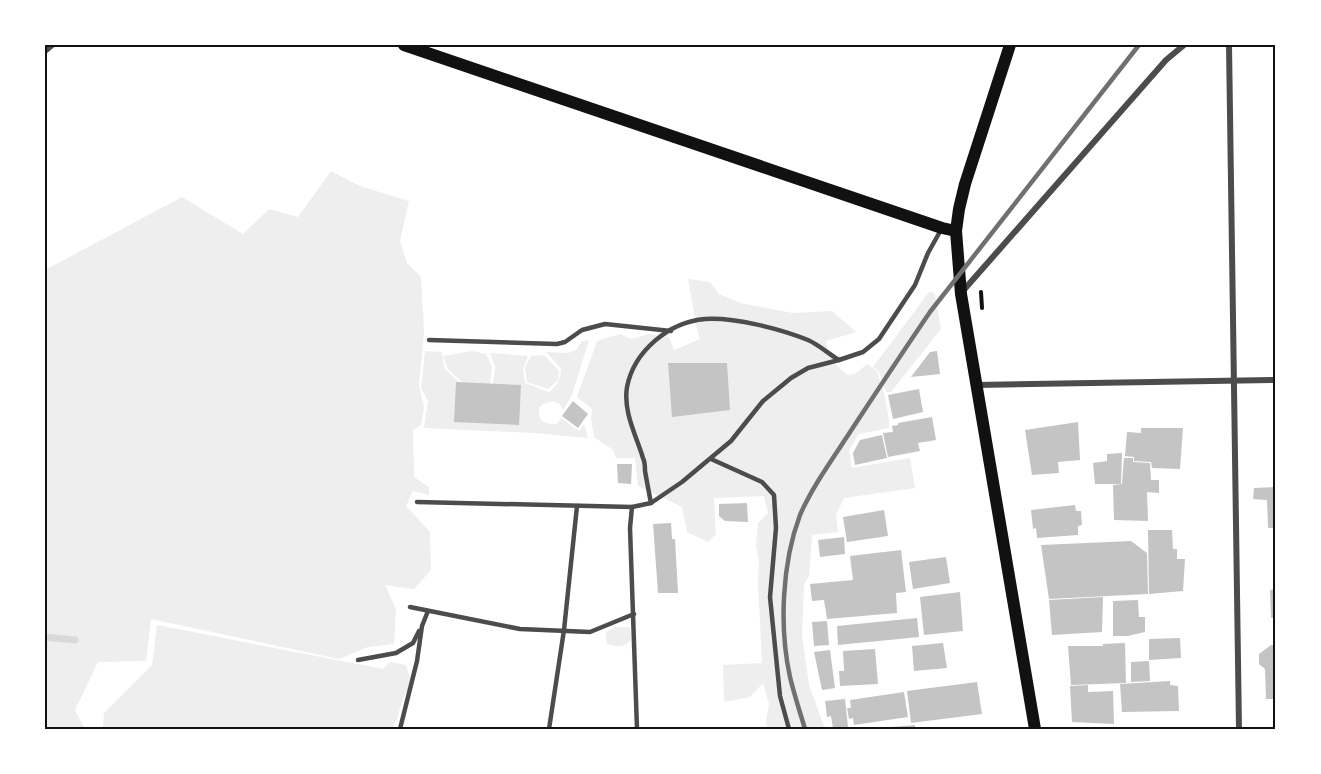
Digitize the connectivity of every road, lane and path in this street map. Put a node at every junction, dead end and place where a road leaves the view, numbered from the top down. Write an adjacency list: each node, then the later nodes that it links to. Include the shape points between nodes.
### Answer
1 (52, 45): 6 (street)
2 (404, 45): 7 (main road)
3 (1010, 45): 8 (main road, via 965,184)
4 (1184, 45): 9 (street, via 1166,60)
5 (1229, 45): 14 (street)
6 (45, 51)
7 (942, 228): 8 (main road); 12 (lane, via 915,285 879,339 863,352)
8 (956, 231): 9 (main road)
9 (961, 294): 15 (main road)
10 (671, 330): 11 (lane, via 605,324 582,330 556,344); 12 (lane, via 705,319 762,326 810,341); 18 (lane, via 646,349 632,370 627,387 626,403 644,460)
11 (429, 340)
12 (839, 360): 16 (lane, via 808,368 776,389)
13 (1276, 380): 14 (street)
14 (1234, 381): 15 (street); 32 (street)
15 (976, 385): 31 (main road)
16 (711, 459): 18 (lane); 30 (lane, via 762,482 774,495 776,528 770,597 780,696)
17 (417, 502): 19 (lane)
18 (651, 503): 20 (lane)
19 (577, 506): 20 (lane); 25 (lane)
20 (632, 507): 23 (lane)
21 (410, 608): 22 (lane)
22 (428, 611): 24 (lane); 25 (lane, via 520,629)
23 (634, 614): 25 (lane, via 590,632); 29 (lane)
24 (422, 626): 26 (lane, via 413,643 396,653); 27 (lane)
25 (564, 630): 28 (lane)
26 (358, 660)
27 (400, 729)
28 (549, 729)
29 (638, 729)
30 (789, 729)
31 (1035, 729)
32 (1239, 729)

